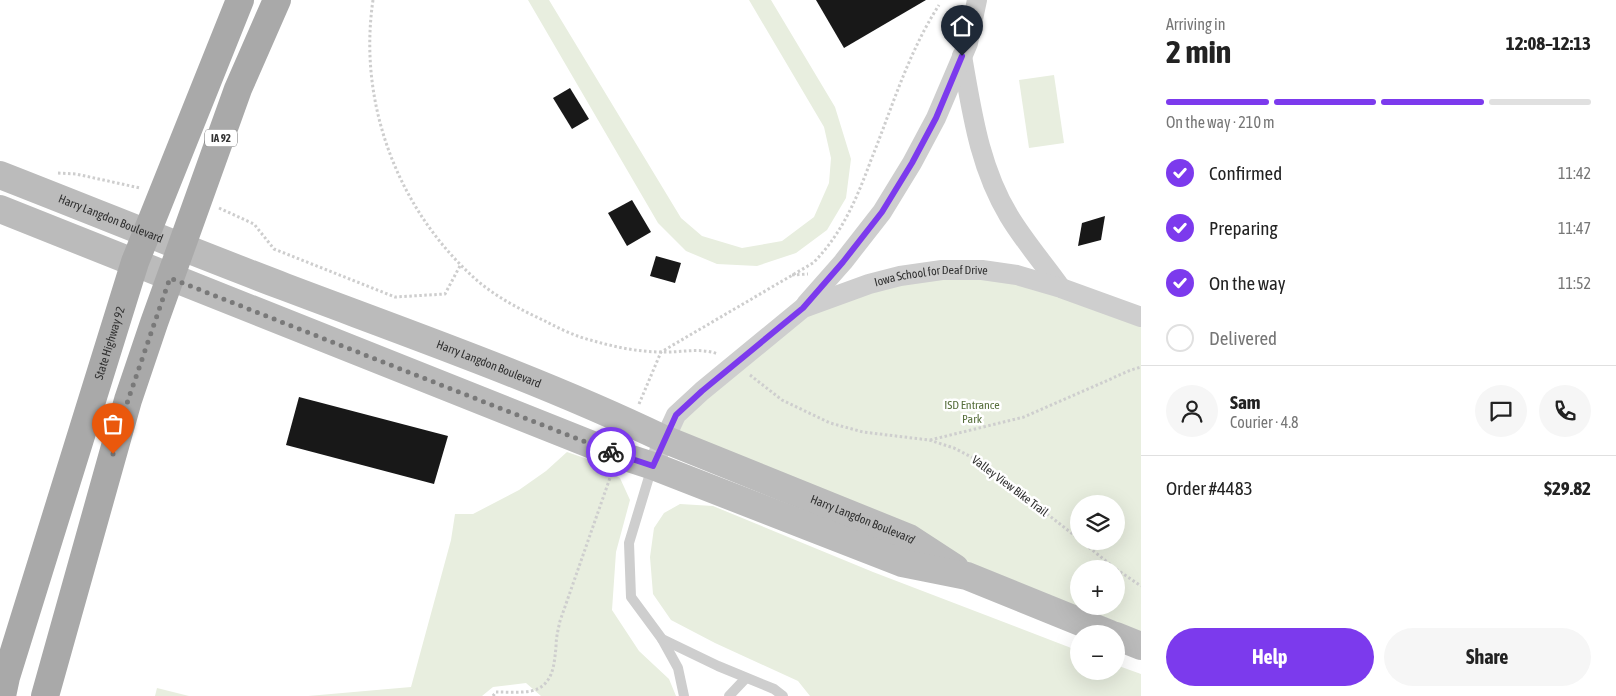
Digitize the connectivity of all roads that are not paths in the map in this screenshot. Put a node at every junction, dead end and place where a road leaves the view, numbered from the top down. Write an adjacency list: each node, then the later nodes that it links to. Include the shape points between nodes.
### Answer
1 (240, 0): 7 (main road, State Highway 92 / IA 92)
2 (277, 0): 8 (main road, IA 92, via 238,90)
3 (976, 0): 4 (street, Iowa School for Deaf Drive, via 968,43)
4 (962, 56): 11 (street, Iowa School for Deaf Drive, via 978,140 992,181 1009,216); 12 (street, Iowa School for Deaf Drive, via 936,118 882,212)
5 (0, 176): 7 (main road, Harry Langdon Boulevard)
6 (0, 209): 9 (main road, Harry Langdon Boulevard)
7 (146, 233): 8 (main road, Harry Langdon Boulevard); 9 (main road, State Highway 92 / IA 92)
8 (182, 246): 10 (main road, IA 92); 14 (main road, Harry Langdon Boulevard, via 534,382)
9 (135, 262): 10 (main road, Harry Langdon Boulevard); 22 (main road, State Highway 92 / IA 92)
10 (170, 278): 15 (main road, Harry Langdon Boulevard); 23 (main road, IA 92, via 128,400)
11 (1061, 288): 12 (street, Iowa School for Deaf Drive, via 1017,275 982,270 942,270 869,284); 13 (street, Iowa School for Deaf Drive)
12 (803, 308): 14 (street, Iowa School for Deaf Drive, via 676,415)
13 (1141, 318)
14 (664, 439): 15 (street, Iowa School for Deaf Drive); 16 (main road, Harry Langdon Boulevard, via 909,538)
15 (653, 466): 16 (main road, Harry Langdon Boulevard, via 902,563); 18 (lane, via 629,543 631,597)
16 (967, 576): 17 (main road, Harry Langdon Boulevard)
17 (1088, 625)
18 (662, 639): 21 (lane); 24 (lane, via 678,668)
19 (1125, 640): 20 (main road)
20 (1141, 646)
21 (746, 678): 25 (lane); 26 (lane, via 774,688)
22 (2, 696)
23 (45, 696)
24 (684, 696)
25 (729, 696)
26 (784, 696)

